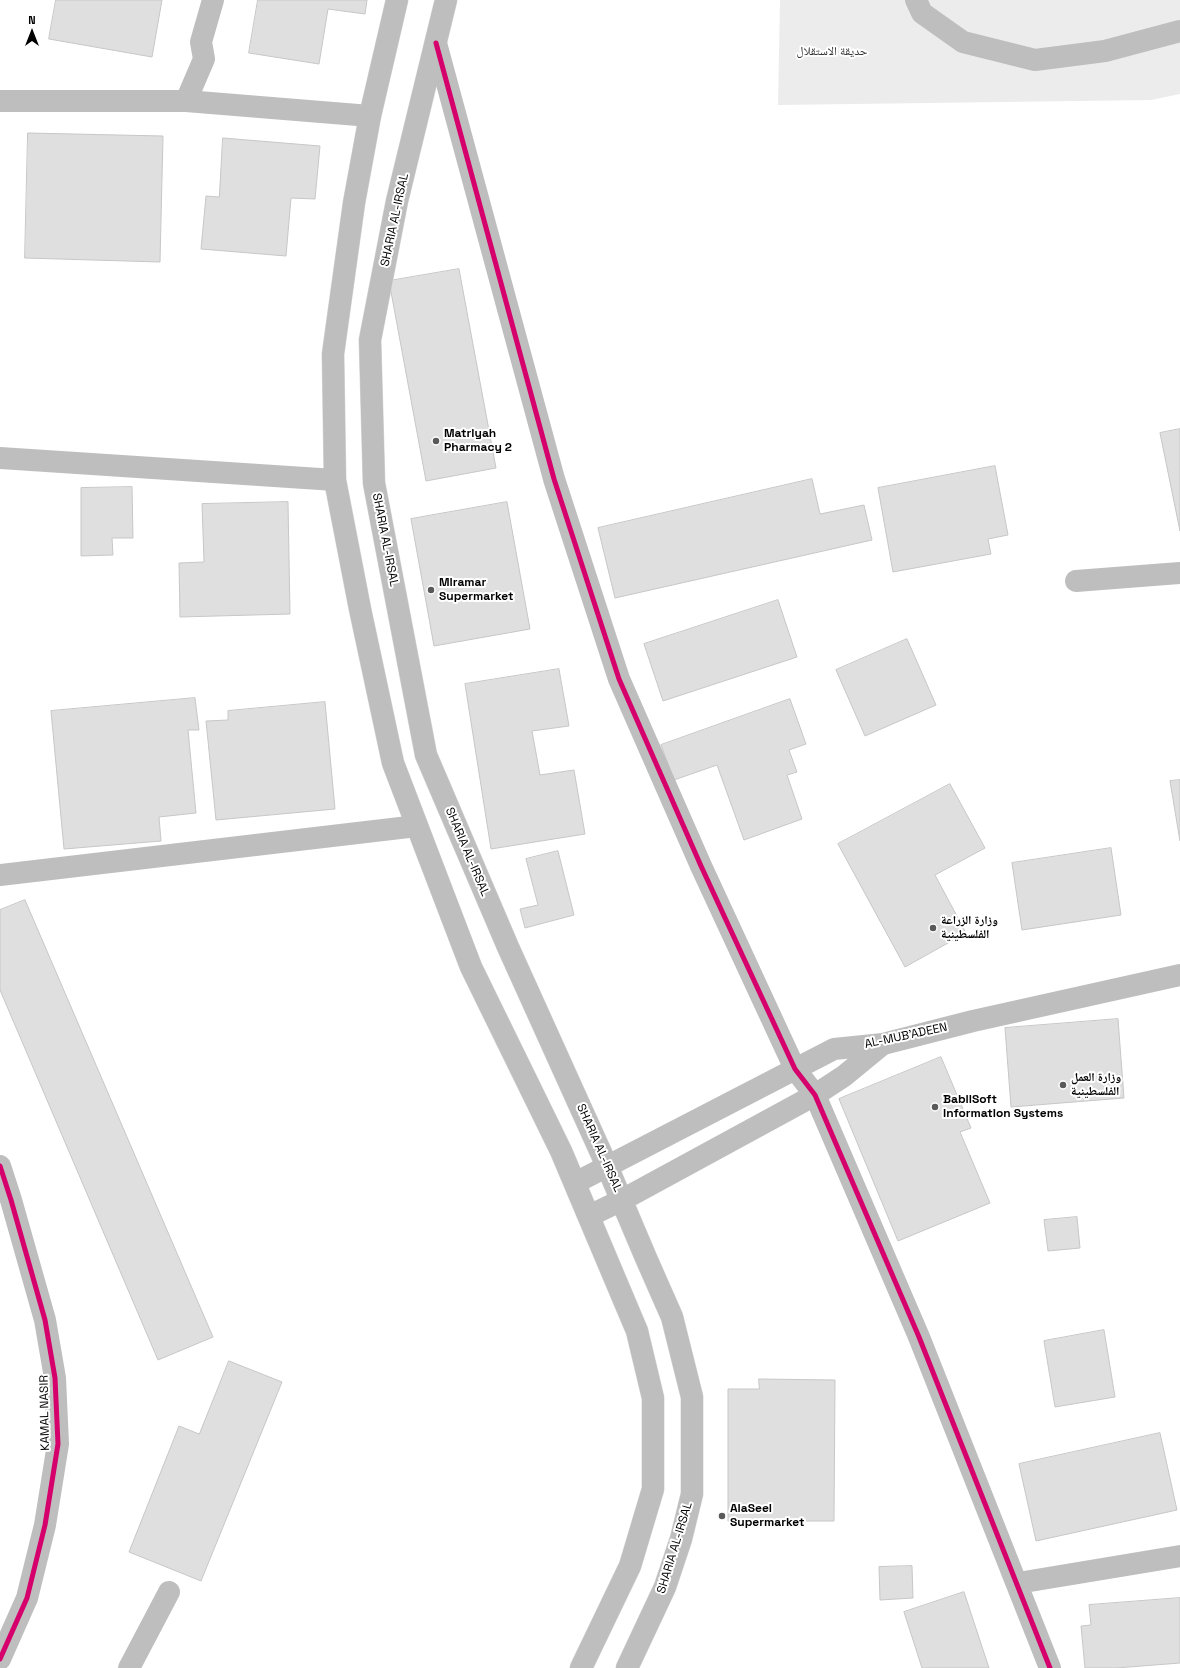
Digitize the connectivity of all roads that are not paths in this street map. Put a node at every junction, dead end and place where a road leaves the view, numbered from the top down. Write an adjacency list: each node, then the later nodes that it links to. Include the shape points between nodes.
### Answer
1 (213, 0): 8 (street, via 201,42 204,59)
2 (397, 0): 9 (street)
3 (446, 0): 6 (street, SHARIA AL-IRSAL)
4 (916, 0): 5 (street, via 922,13 963,42 1035,60 1105,52)
5 (1180, 31)
6 (436, 43): 18 (street, via 554,479 619,679 701,866); 21 (street, SHARIA AL-IRSAL, via 398,200 370,340 374,482 426,755 508,947)
7 (0, 101): 8 (street)
8 (186, 101): 9 (street)
9 (370, 116): 11 (street, via 354,203 332,354)
10 (0, 458): 11 (street)
11 (335, 480): 14 (street, via 393,763)
12 (1180, 573): 13 (street)
13 (1076, 581)
14 (417, 826): 15 (street); 22 (street, via 471,967)
15 (0, 875)
16 (1180, 975): 17 (street, AL-MUB'ADEEN, via 973,1021)
17 (883, 1044): 18 (street, AL-MUB'ADEEN, via 834,1049); 19 (street)
18 (795, 1069): 19 (street); 21 (street, AL-MUB'ADEEN)
19 (816, 1095): 23 (street); 26 (street, via 919,1337)
20 (0, 1166): 28 (street, KAMAL NASIR, via 45,1320 55,1378 58,1444 45,1525 27,1598)
21 (607, 1166): 22 (street, AL-MUB'ADEEN); 23 (street, SHARIA AL-IRSAL)
22 (575, 1183): 24 (street)
23 (622, 1200): 24 (street); 31 (street, SHARIA AL-IRSAL, via 672,1317 692,1397 692,1494 666,1587)
24 (589, 1216): 30 (street, via 637,1331 653,1398 653,1490 630,1566)
25 (1180, 1556): 26 (street)
26 (1018, 1583): 32 (street)
27 (169, 1592): 29 (street)
28 (0, 1659)
29 (129, 1668)
30 (581, 1668)
31 (627, 1668)
32 (1050, 1668)

